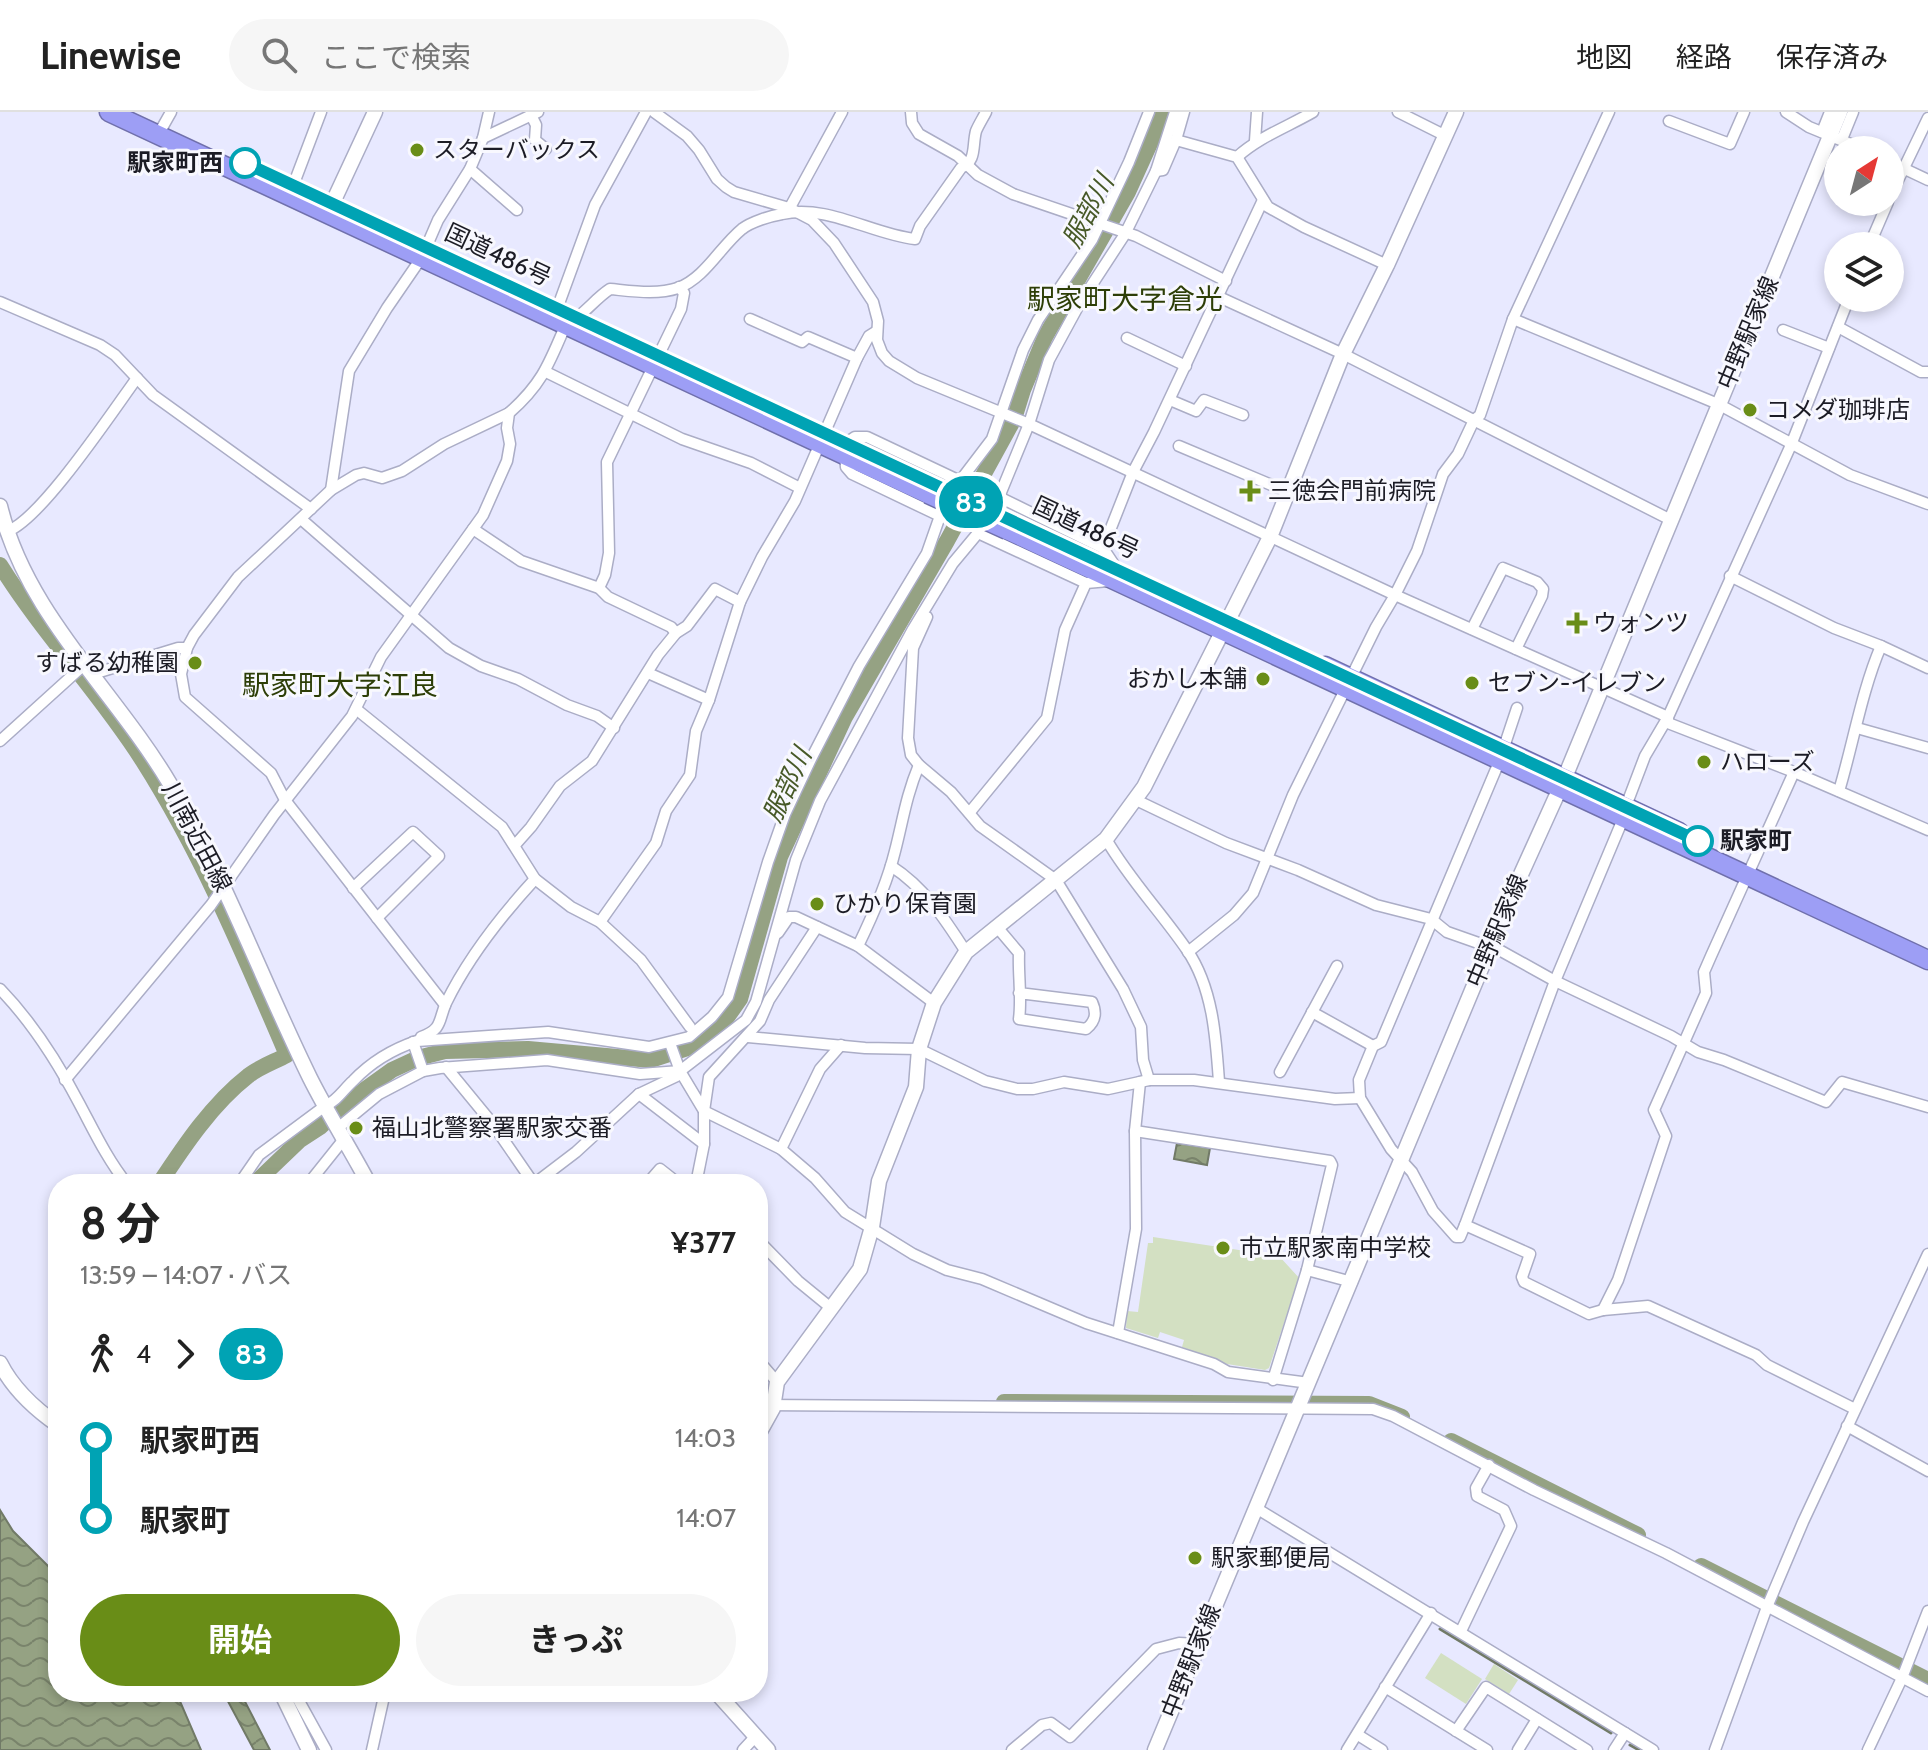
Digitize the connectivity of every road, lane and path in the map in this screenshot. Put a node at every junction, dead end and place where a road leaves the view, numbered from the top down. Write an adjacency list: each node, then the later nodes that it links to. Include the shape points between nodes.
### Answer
1 (109, 112): 27 (highway, 国道486号)
2 (137, 112): 27 (highway, 国道486号)
3 (321, 112): 41 (street)
4 (375, 112): 43 (main road)
5 (489, 112): 30 (street)
6 (646, 112): 56 (street, via 595,205)
7 (654, 112): 45 (street, via 687,136 726,187)
8 (842, 112): 45 (street)
9 (911, 112): 35 (street, via 919,134)
10 (986, 112): 35 (street)
11 (1149, 112): 47 (street)
12 (1175, 112): 39 (street)
13 (1184, 112): 31 (street)
14 (1257, 112): 32 (street)
15 (1313, 112): 32 (street)
16 (1398, 112): 29 (street)
17 (1456, 112): 29 (main road)
18 (1609, 112): 58 (street)
19 (1744, 112): 26 (street, via 1730,144)
20 (1786, 112): 28 (street)
21 (1830, 112): 28 (street)
22 (1840, 112): 28 (main road, 中野駅家線)
23 (1853, 112): 28 (street)
24 (534, 114): 30 (street); 33 (street, via 535,140)
25 (1928, 118): 36 (street)
26 (1669, 121)
27 (165, 124): 41 (highway, 国道486号); 43 (highway, 国道486号)
28 (1832, 135): 72 (main road, 中野駅家線)
29 (1446, 136): 50 (main road)
30 (483, 138): 38 (street)
31 (1176, 140): 34 (street); 39 (street, via 1163,170)
32 (1255, 141): 34 (street)
33 (546, 149)
34 (1237, 157): 42 (street)
35 (968, 165): 46 (street, via 915,239 833,216); 47 (street, via 1013,194)
36 (1904, 166)
37 (1904, 168): 40 (street)
38 (470, 169): 44 (street); 49 (street)
39 (1156, 171): 48 (street)
40 (1928, 180)
41 (293, 186): 43 (highway, 国道486号)
42 (1263, 200): 50 (street, via 1304,227); 51 (street)
43 (330, 208): 49 (highway, 国道486号)
44 (517, 210)
45 (792, 212): 46 (street); 52 (street, via 743,228)
46 (812, 217): 61 (street, via 867,291)
47 (1101, 226): 48 (street); 75 (street, via 1038,320)
48 (1125, 234): 51 (street); 78 (street, via 1064,331)
49 (423, 252): 56 (highway, 国道486号); 86 (street, via 349,371)
50 (1387, 265): 64 (main road)
51 (1226, 281): 53 (street)
52 (679, 287): 56 (street, via 610,289); 66 (street, via 684,293 681,309)
53 (1219, 297): 64 (street); 67 (street)
54 (0, 302): 70 (street, via 100,345)
55 (1844, 312): 59 (street)
56 (567, 317): 66 (highway, 国道486号); 68 (street)
57 (750, 319): 65 (street)
58 (1513, 319): 72 (street); 77 (street, via 1487,399)
59 (1838, 327): 63 (street); 69 (street)
60 (1783, 330): 63 (street)
61 (877, 331): 65 (street); 75 (street, via 889,361)
62 (1127, 338): 67 (street)
63 (1829, 348): 80 (street)
64 (1343, 354): 77 (street); 87 (main road)
65 (857, 358): 79 (street)
66 (655, 361): 73 (street); 79 (highway, 国道486号)
67 (1186, 366): 71 (street)
68 (546, 372): 73 (street); 74 (street)
69 (1928, 372)
70 (137, 378): 91 (street); 96 (street, via 53,491)
71 (1170, 400): 76 (street, via 1196,411 1204,400); 83 (street)
72 (1718, 404): 80 (street); 94 (main road, 中野駅家線)
73 (629, 412): 85 (street); 103 (street, via 607,462 609,553)
74 (509, 413): 86 (street, via 402,471 382,478 356,475); 95 (street, via 507,461)
75 (1003, 415): 78 (street); 84 (street)
76 (1243, 415)
77 (1474, 420): 94 (street); 104 (street, via 1443,474)
78 (1029, 424): 83 (street); 88 (street)
79 (822, 438): 82 (highway, 国道486号); 85 (street)
80 (1791, 445): 89 (street, via 1850,475); 101 (street)
81 (1179, 446): 87 (street)
82 (846, 449): 84 (street, via 855,437 867,437); 92 (street, via 846,467 852,474); 100 (highway, 国道486号)
83 (1133, 472): 98 (street); 99 (street)
84 (960, 481): 92 (street)
85 (800, 488): 106 (street)
86 (331, 490): 91 (street)
87 (1288, 492): 98 (main road)
88 (999, 497): 97 (street); 99 (street)
89 (1928, 504)
90 (0, 506): 96 (main road, 川南近田線)
91 (311, 509): 93 (street)
92 (940, 516): 165 (street, via 927,553 859,666 785,814 728,997)
93 (301, 519): 107 (street); 112 (street, via 238,577)
94 (1669, 519): 118 (main road, 中野駅家線)
95 (473, 529): 103 (street, via 521,561); 107 (street)
96 (8, 531): 115 (main road, 川南近田線, via 54,623)
97 (978, 533): 102 (street); 105 (street)
98 (1270, 537): 104 (street); 108 (main road)
99 (1103, 548): 100 (street)
100 (1114, 575): 102 (street); 108 (highway, 国道486号)
101 (1730, 576): 111 (street); 122 (street)
102 (1086, 583): 134 (street, via 1065,630 1047,718)
103 (599, 588): 110 (street)
104 (1395, 595): 109 (street); 117 (street)
105 (931, 598): 128 (street, via 913,648 908,738); 151 (street, via 820,801)
106 (740, 602): 110 (street, via 715,589); 119 (street)
107 (412, 614): 121 (street, via 381,657); 123 (street, via 449,648)
108 (1226, 626): 117 (highway, 国道486号); 133 (main road)
109 (1472, 629): 113 (street); 113 (street, via 1503,568 1537,582 1542,596)
110 (676, 633): 116 (street)
111 (1881, 646): 114 (street); 124 (street)
112 (187, 648): 115 (street); 132 (street, via 181,674 185,697 271,773)
113 (1516, 649): 118 (street)
114 (1928, 668)
115 (89, 669): 125 (street); 144 (main road, 川南近田線, via 168,782)
116 (648, 673): 119 (street); 123 (street)
117 (1349, 684): 127 (highway, 国道486号); 139 (street, via 1293,795)
118 (1600, 687): 122 (street); 130 (main road, 中野駅家線)
119 (709, 700): 148 (street, via 696,731 690,775 666,811 656,843)
120 (1517, 708): 127 (street)
121 (356, 709): 132 (street); 138 (street, via 489,814)
122 (1668, 717): 129 (street, via 1668,723); 135 (street, via 1645,756)
123 (614, 728): 138 (street, via 592,761 560,786)
124 (1857, 728): 126 (street); 131 (street)
125 (0, 741)
126 (1928, 748)
127 (1501, 756): 130 (highway, 国道486号); 147 (street)
128 (919, 765): 134 (street); 140 (street, via 907,793)
129 (1794, 772): 131 (street); 141 (street)
130 (1562, 784): 135 (highway, 国道486号); 153 (main road, 中野駅家線)
131 (1839, 791): 136 (street)
132 (285, 800): 144 (street); 145 (street)
133 (1136, 800): 137 (main road); 139 (street)
134 (970, 812): 143 (street, via 996,839)
135 (1624, 812): 141 (highway, 国道486号); 159 (street)
136 (1928, 830)
137 (1106, 839): 143 (main road); 156 (street)
138 (515, 845): 142 (street)
139 (1269, 859): 147 (street, via 1376,905); 156 (street, via 1253,893 1234,915)
140 (891, 866): 152 (street); 155 (street, via 919,888)
141 (1750, 872): 154 (highway, 国道486号); 157 (highway, 国道486号); 170 (street, via 1707,964 1706,993)
142 (535, 879): 148 (street); 163 (street, via 486,938)
143 (1056, 880): 150 (main road); 179 (street, via 1141,1027)
144 (225, 887): 178 (street); 184 (main road, 川南近田線)
145 (353, 888): 146 (street); 146 (street, via 413,832 439,856)
146 (377, 918): 163 (street)
147 (1431, 919): 153 (street, via 1447,932); 172 (street, via 1381,1042)
148 (600, 922): 166 (street, via 641,960)
149 (817, 927): 151 (street, via 789,917); 152 (street); 167 (street)
150 (997, 927): 155 (main road); 161 (street, via 1019,953)
151 (773, 940): 175 (street, via 746,1020)
152 (858, 946): 162 (street)
153 (1490, 947): 159 (street); 191 (main road, 中野駅家線)
154 (1928, 948)
155 (966, 952): 162 (main road)
156 (1188, 952): 180 (street, via 1207,996)
157 (1928, 960)
158 (1337, 966): 164 (street)
159 (1555, 981): 170 (street); 199 (street)
160 (0, 989): 178 (street)
161 (1019, 993): 161 (street, via 1019,1019 1086,1029 1094,1023 1092,1002)
162 (934, 1003): 173 (main road)
163 (445, 1005): 169 (street, via 434,1032)
164 (1312, 1012): 172 (street); 177 (street)
165 (712, 1017): 166 (street); 168 (street, via 689,1037)
166 (690, 1027): 168 (street)
167 (748, 1037): 171 (street); 185 (street, via 709,1077)
168 (670, 1043): 169 (street, via 649,1047 548,1032); 175 (street)
169 (415, 1044): 176 (street); 184 (street, via 399,1047 371,1065)
170 (1682, 1044): 183 (street, via 1826,1102 1842,1082); 206 (street, via 1654,1110 1666,1136)
171 (841, 1045): 173 (street); 190 (street, via 820,1069)
172 (1373, 1046): 182 (street, via 1359,1080)
173 (919, 1049): 179 (street, via 1001,1087 1033,1089 1064,1082 1108,1089); 200 (main road, via 916,1087 879,1181)
174 (446, 1067): 175 (street, via 547,1060 640,1074); 176 (street); 196 (street)
175 (679, 1068): 181 (street, via 677,1076); 185 (street)
176 (422, 1070): 186 (street)
177 (1280, 1072)
178 (65, 1080): 192 (street)
179 (1145, 1081): 180 (street); 187 (street)
180 (1219, 1082): 182 (street)
181 (639, 1094): 189 (street); 197 (street)
182 (1360, 1098): 191 (street)
183 (1928, 1107)
184 (326, 1108): 186 (main road, 川南近田線); 193 (street, via 259,1155)
185 (704, 1111): 189 (street); 190 (street)
186 (338, 1125): 188 (main road, 川南近田線)
187 (1135, 1131): 203 (street, via 1330,1161); 207 (street, via 1136,1229)
188 (347, 1141): 194 (street); 195 (main road, 川南近田線)
189 (704, 1144): 198 (street)
190 (781, 1149): 200 (street, via 845,1212)
191 (1403, 1160): 199 (street, via 1433,1211 1456,1237); 204 (main road, 中野駅家線)
192 (119, 1174)
193 (246, 1174)
194 (316, 1174)
195 (364, 1174)
196 (527, 1174)
197 (547, 1174)
198 (698, 1174)
199 (1465, 1225): 206 (street, via 1530,1254 1524,1282 1589,1314)
200 (872, 1227): 205 (main road, via 860,1269); 207 (street, via 947,1270)
201 (768, 1250): 205 (street)
202 (1927, 1261): 216 (street)
203 (1307, 1270): 204 (street); 210 (street)
204 (1352, 1282): 212 (main road, 中野駅家線)
205 (831, 1308): 211 (main road)
206 (1603, 1310): 216 (street, via 1648,1306 1756,1355)
207 (1118, 1333): 210 (street, via 1228,1372)
208 (0, 1363): 217 (main road, via 29,1402)
209 (768, 1372): 211 (street)
210 (1273, 1380): 212 (street)
211 (777, 1382): 213 (main road)
212 (1309, 1383): 215 (main road, 中野駅家線)
213 (768, 1400)
214 (768, 1404): 215 (street)
215 (1300, 1404): 219 (street, via 1373,1409); 221 (main road, 中野駅家線)
216 (1855, 1409): 218 (street)
217 (48, 1417)
218 (1847, 1426): 220 (street); 222 (street)
219 (1489, 1465): 222 (street); 225 (street, via 1477,1496 1504,1510 1511,1526)
220 (1928, 1471)
221 (1256, 1508): 224 (street); 226 (main road, 中野駅家線)
222 (1767, 1607): 227 (street); 254 (street)
223 (1928, 1611): 227 (street)
224 (1431, 1613): 225 (street); 228 (street)
225 (1461, 1631): 236 (street)
226 (1198, 1644): 245 (street, via 1156,1649 1070,1737 1051,1723 1042,1725); 246 (main road, 中野駅家線)
227 (1904, 1672): 229 (street); 255 (street)
228 (1385, 1687): 235 (street); 237 (street)
229 (1928, 1691)
230 (286, 1702): 240 (main road)
231 (300, 1702): 241 (street)
232 (383, 1702): 242 (street)
233 (725, 1702): 238 (main road)
234 (1537, 1719): 235 (street, via 1486,1687); 239 (street); 250 (street)
235 (1456, 1731): 249 (street)
236 (1625, 1733): 252 (street); 253 (street)
237 (1358, 1735): 247 (street); 248 (street)
238 (755, 1737): 243 (street); 244 (main road)
239 (1571, 1746): 251 (street)
240 (309, 1750)
241 (326, 1750)
242 (372, 1750)
243 (743, 1750)
244 (768, 1750)
245 (1012, 1750)
246 (1155, 1750)
247 (1347, 1750)
248 (1382, 1750)
249 (1487, 1750)
250 (1518, 1750)
251 (1587, 1750)
252 (1614, 1750)
253 (1653, 1750)
254 (1715, 1750)
255 (1868, 1750)

